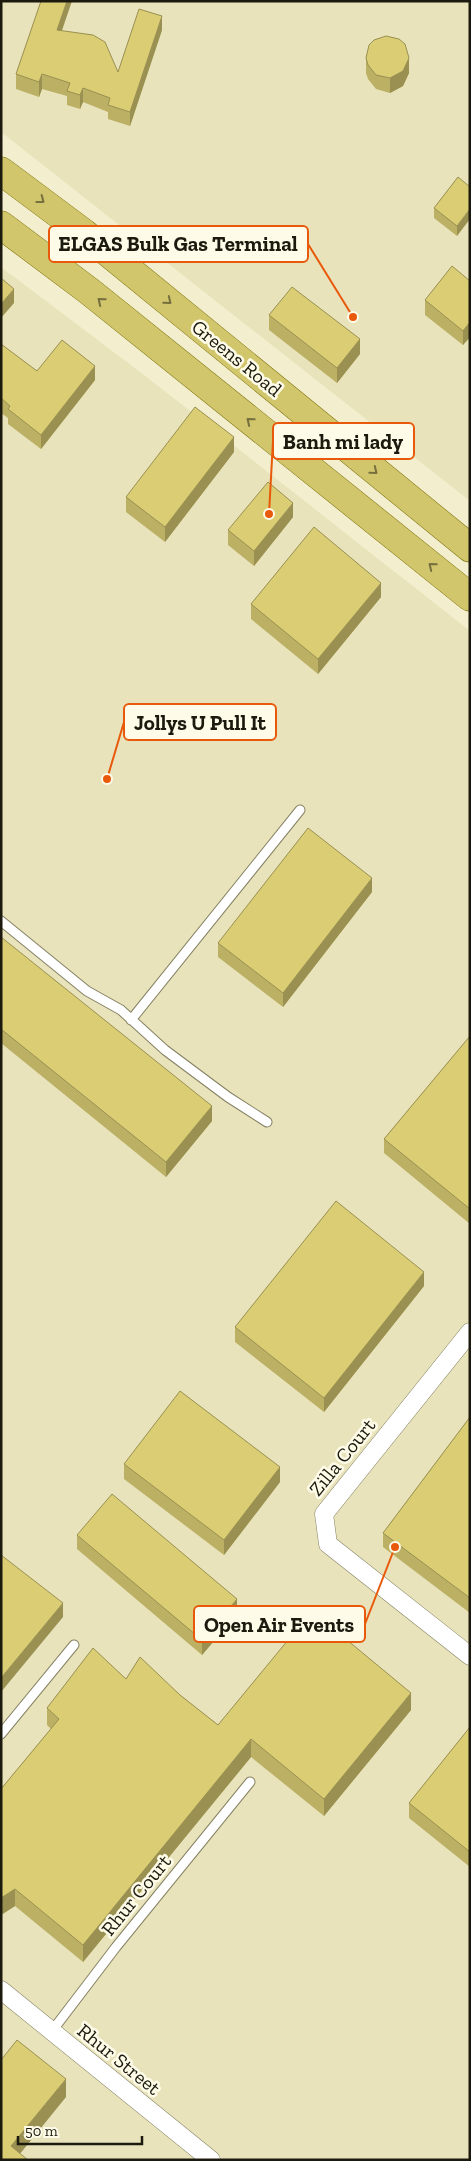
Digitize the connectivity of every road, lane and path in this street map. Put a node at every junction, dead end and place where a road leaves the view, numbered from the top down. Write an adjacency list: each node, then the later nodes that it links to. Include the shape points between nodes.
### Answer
1 (1, 171): 3 (main road, Greens Road, one-way to 3, via 77,227)
2 (1, 225): 4 (main road, Greens Road, one-way to 2)
3 (233, 355): 4 (main road); 5 (main road, Greens Road, one-way to 5)
4 (207, 386): 6 (main road, Greens Road, one-way to 4)
5 (470, 548)
6 (470, 596)
7 (300, 810): 9 (lane)
8 (1, 921): 9 (lane, via 87,991 121,1010)
9 (131, 1020): 10 (lane, via 188,1067)
10 (267, 1122)
11 (470, 1332): 13 (street, Zilla Court, via 324,1514 328,1544)
12 (74, 1645): 14 (lane)
13 (470, 1656)
14 (1, 1734)
15 (250, 1782): 17 (lane, Rhur Court)
16 (1, 1990): 17 (street, Rhur Street)
17 (52, 2031): 18 (street, Rhur Street)
18 (211, 2160)

